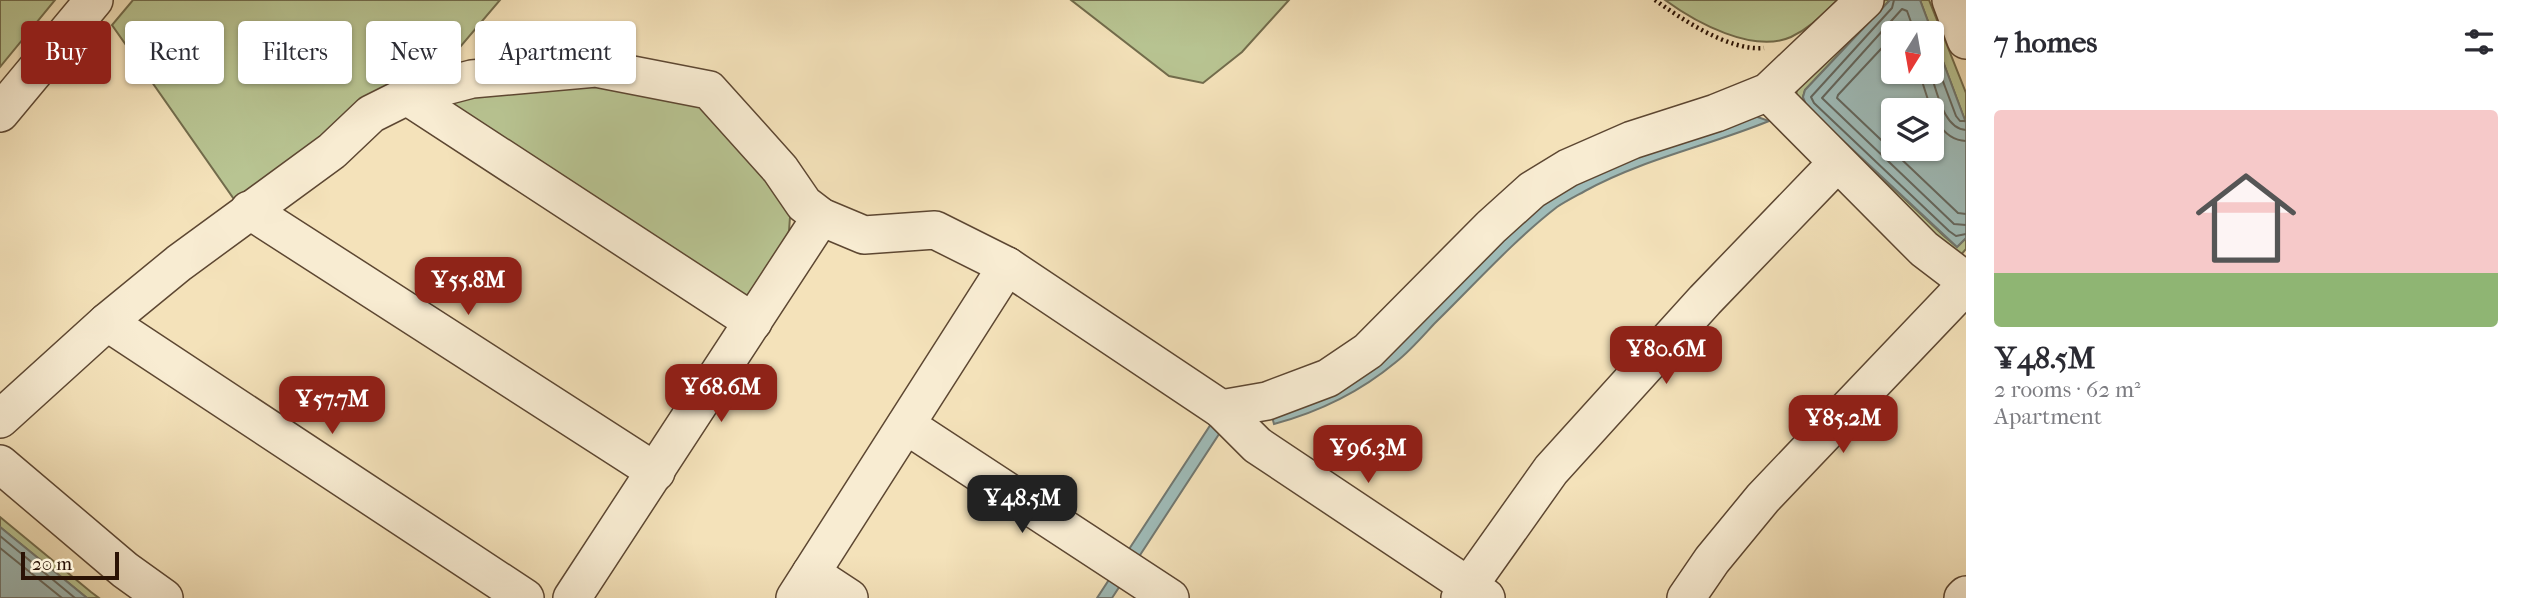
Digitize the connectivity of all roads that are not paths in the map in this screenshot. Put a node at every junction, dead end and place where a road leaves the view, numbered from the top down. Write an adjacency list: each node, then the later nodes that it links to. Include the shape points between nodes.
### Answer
1 (94, 0): 7 (street)
2 (1864, 0): 5 (street)
3 (1951, 0): 4 (street)
4 (1966, 40)
5 (1768, 92): 8 (street); 15 (street, via 1568,168 1532,190 1491,227 1368,351 1328,378 1267,401)
6 (407, 96): 9 (street, via 371,114 332,151); 10 (street, via 472,79 596,68 709,90 780,169 804,204); 14 (street)
7 (0, 113)
8 (1837, 163): 12 (street, via 1924,249); 21 (street, via 1551,470)
9 (249, 210): 13 (street); 19 (street)
10 (821, 217): 11 (street, via 864,235 935,230); 14 (street)
11 (1007, 266): 15 (street); 17 (street)
12 (1966, 283): 27 (street, via 1763,498)
13 (107, 322): 16 (street); 23 (street)
14 (752, 323): 19 (street)
15 (1221, 409): 21 (street, via 1258,445)
16 (0, 419)
17 (906, 425): 20 (street); 26 (street)
18 (0, 464): 22 (street)
19 (656, 472): 24 (street)
20 (803, 585): 25 (street)
21 (1471, 594)
22 (164, 598)
23 (525, 598)
24 (572, 598)
25 (849, 598)
26 (1170, 598)
27 (1686, 598)

